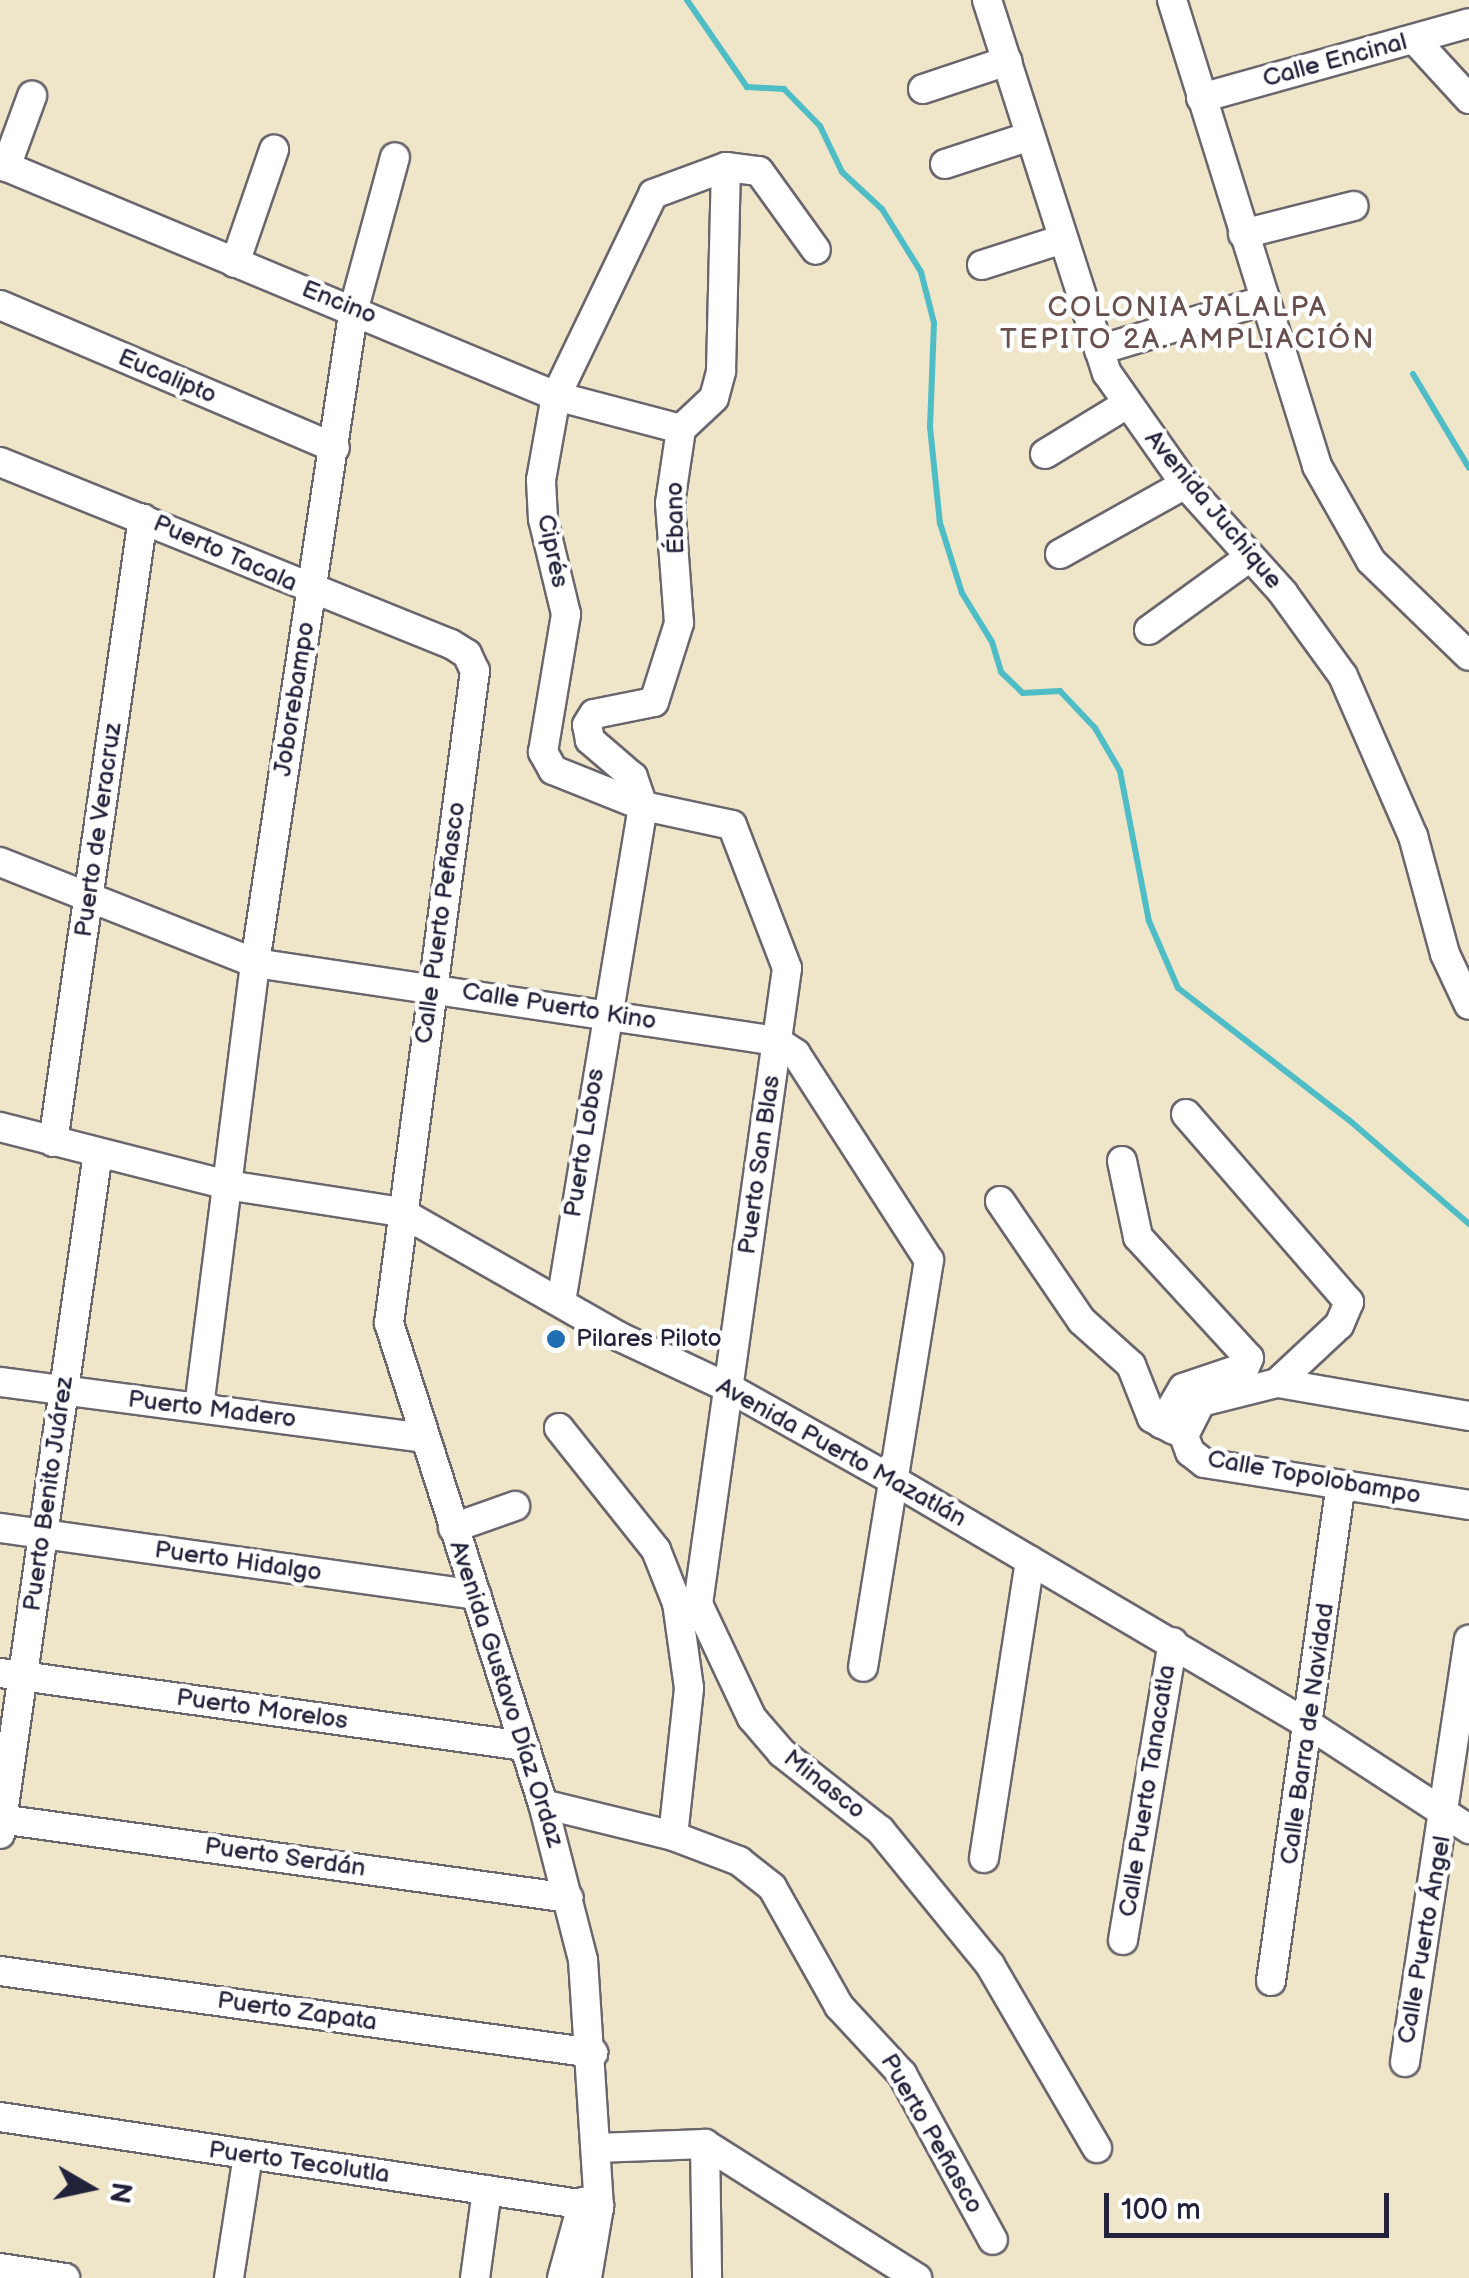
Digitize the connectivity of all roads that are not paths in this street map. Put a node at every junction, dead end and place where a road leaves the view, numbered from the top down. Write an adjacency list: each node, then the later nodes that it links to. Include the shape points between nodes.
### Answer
1 (987, 0): 5 (street, Avenida Juchique)
2 (1172, 0): 8 (street)
3 (1469, 23): 4 (street, Calle Encinal)
4 (1415, 40): 8 (street, Calle Encinal); 9 (street)
5 (1008, 61): 6 (street); 10 (street, Avenida Juchique)
6 (924, 88)
7 (32, 96): 14 (street)
8 (1201, 98): 17 (street)
9 (1469, 99)
10 (1030, 136): 13 (street); 18 (street, Avenida Juchique)
11 (274, 150): 20 (street)
12 (395, 157): 24 (street, Joborebampo)
13 (946, 164)
14 (3, 166): 20 (street, Encino)
15 (726, 167): 19 (street, via 742,166 772,182); 26 (street, Ciprés, via 654,194); 28 (street, via 721,371 714,398)
16 (1354, 206): 17 (street)
17 (1242, 234): 22 (street)
18 (1063, 238): 21 (street); 25 (street, Avenida Juchique)
19 (816, 250)
20 (234, 263): 24 (street, Encino)
21 (982, 264)
22 (1262, 301): 25 (street); 39 (street, via 1317,466 1341,512 1402,596)
23 (0, 305): 29 (street, Eucalipto)
24 (354, 308): 26 (street, Encino); 29 (street, Joborebampo)
25 (1099, 350): 27 (street, Avenida Juchique)
26 (556, 396): 28 (street, Encino); 40 (street, Ciprés, via 541,480 542,519 566,614 543,752 553,770)
27 (1127, 404): 30 (street); 32 (street, Avenida Juchique)
28 (682, 429): 40 (street, Ébano, via 670,502 680,623 661,692 654,702 594,714 586,725 590,740 633,777)
29 (335, 448): 36 (street, Joborebampo)
30 (1046, 454)
31 (0, 462): 33 (street, Puerto Tacala)
32 (1185, 484): 34 (street); 35 (street, Avenida Juchique)
33 (143, 518): 36 (street, Puerto Tacala); 42 (street, Puerto de Veracruz)
34 (1060, 554)
35 (1250, 557): 37 (street); 43 (street, Avenida Juchique, via 1343,676)
36 (312, 592): 38 (street, Puerto Tacala); 44 (street, Joborebampo)
37 (1149, 630)
38 (451, 644): 45 (street, Calle Puerto Peñasco, via 467,654 476,690)
39 (1469, 656)
40 (643, 806): 47 (street, Puerto Lobos); 48 (street, Puerto San Blas, via 732,825 787,968)
41 (0, 862): 42 (street, Calle Puerto Kino)
42 (89, 900): 44 (street, Calle Puerto Kino); 51 (street, Puerto de Veracruz)
43 (1457, 949): 46 (street, Avenida Juchique)
44 (255, 963): 45 (street, Calle Puerto Kino); 54 (street, Joborebampo)
45 (431, 987): 47 (street, Calle Puerto Kino); 56 (street, Calle Puerto Peñasco)
46 (1469, 1005)
47 (604, 1013): 48 (street, Calle Puerto Kino); 57 (street, Puerto Lobos)
48 (777, 1041): 60 (street, Puerto San Blas); 67 (street, via 796,1054 929,1260)
49 (1186, 1114): 59 (street, via 1349,1302 1340,1325)
50 (0, 1127): 51 (street, Avenida Puerto Mazatlán)
51 (53, 1142): 52 (street, Avenida Puerto Mazatlán)
52 (98, 1154): 54 (street, Avenida Puerto Mazatlán); 61 (street, Puerto Benito Juárez)
53 (1122, 1161): 65 (street, via 1138,1237 1249,1358 1246,1368 1183,1388)
54 (227, 1185): 56 (street, Avenida Puerto Mazatlán); 62 (street, Joborebampo)
55 (1000, 1201): 65 (street, via 1082,1321 1131,1365 1152,1418)
56 (400, 1212): 57 (street, Avenida Puerto Mazatlán); 66 (street, Avenida Gustavo Díaz Ordaz, via 389,1323)
57 (561, 1302): 60 (street, Avenida Puerto Mazatlán)
58 (0, 1382): 61 (street, Puerto Madero)
59 (1276, 1383): 63 (street, Calle Topolobampo); 65 (street, Calle Topolobampo, via 1201,1402)
60 (729, 1388): 67 (street, Avenida Puerto Mazatlán); 76 (street, Puerto San Blas)
61 (64, 1392): 62 (street, Puerto Madero); 73 (street, Puerto Benito Juárez)
62 (199, 1407): 66 (street, Puerto Madero)
63 (1469, 1416)
64 (558, 1428): 76 (street, Minasco, via 647,1537)
65 (1173, 1430): 68 (street, Calle Topolobampo, via 1204,1463)
66 (423, 1438): 72 (street, Avenida Gustavo Díaz Ordaz)
67 (895, 1481): 74 (street, Avenida Puerto Mazatlán); 79 (street)
68 (1341, 1486): 69 (street, Calle Topolobampo); 81 (street, Calle Barra de Navidad)
69 (1469, 1505)
70 (515, 1506): 72 (street)
71 (0, 1528): 73 (street, Puerto Hidalgo)
72 (453, 1528): 75 (street, Avenida Gustavo Díaz Ordaz)
73 (43, 1535): 75 (street, Puerto Hidalgo); 80 (street, Puerto Benito Juárez)
74 (1030, 1561): 78 (street, Avenida Puerto Mazatlán); 87 (street)
75 (476, 1595): 82 (street, Avenida Gustavo Díaz Ordaz)
76 (688, 1604): 86 (street, via 689,1688); 97 (street, Minasco, via 752,1718 782,1753 846,1799 906,1858 1016,2004)
77 (1469, 1640): 84 (street, Calle Puerto Ángel)
78 (1173, 1642): 81 (street, Avenida Puerto Mazatlán); 89 (street, Calle Puerto Tanacatla)
79 (863, 1667)
80 (11, 1675): 82 (street, Puerto Morelos); 85 (street, Puerto Benito Juárez)
81 (1312, 1726): 84 (street, Avenida Puerto Mazatlán); 91 (street, Calle Barra de Navidad)
82 (524, 1746): 83 (street, Avenida Gustavo Díaz Ordaz)
83 (543, 1804): 86 (street, Puerto Peñasco); 88 (street, Avenida Gustavo Díaz Ordaz)
84 (1458, 1822): 93 (street, Calle Puerto Ángel)
85 (1, 1824): 88 (street, Puerto Serdán)
86 (672, 1836): 101 (street, Puerto Peñasco, via 738,1861 772,1887 839,2006 902,2074)
87 (984, 1858)
88 (569, 1898): 92 (street, Avenida Gustavo Díaz Ordaz)
89 (1123, 1940)
90 (0, 1971): 92 (street, Puerto Zapata)
91 (1271, 1982)
92 (593, 2053): 96 (street, Avenida Gustavo Díaz Ordaz)
93 (1404, 2062)
94 (0, 2117): 98 (street, Puerto Tecolutla)
95 (705, 2144): 96 (street); 108 (street); 109 (street)
96 (596, 2148): 100 (street, Avenida Gustavo Díaz Ordaz)
97 (1097, 2148)
98 (248, 2155): 99 (street, Puerto Tecolutla); 104 (street)
99 (488, 2190): 100 (street, Puerto Tecolutla); 105 (street)
100 (591, 2198): 106 (street, Avenida Gustavo Díaz Ordaz); 107 (street, Avenida Gustavo Díaz Ordaz)
101 (992, 2240)
102 (0, 2268): 103 (street)
103 (66, 2278)
104 (229, 2278)
105 (475, 2278)
106 (562, 2278)
107 (588, 2278)
108 (707, 2278)
109 (917, 2278)

